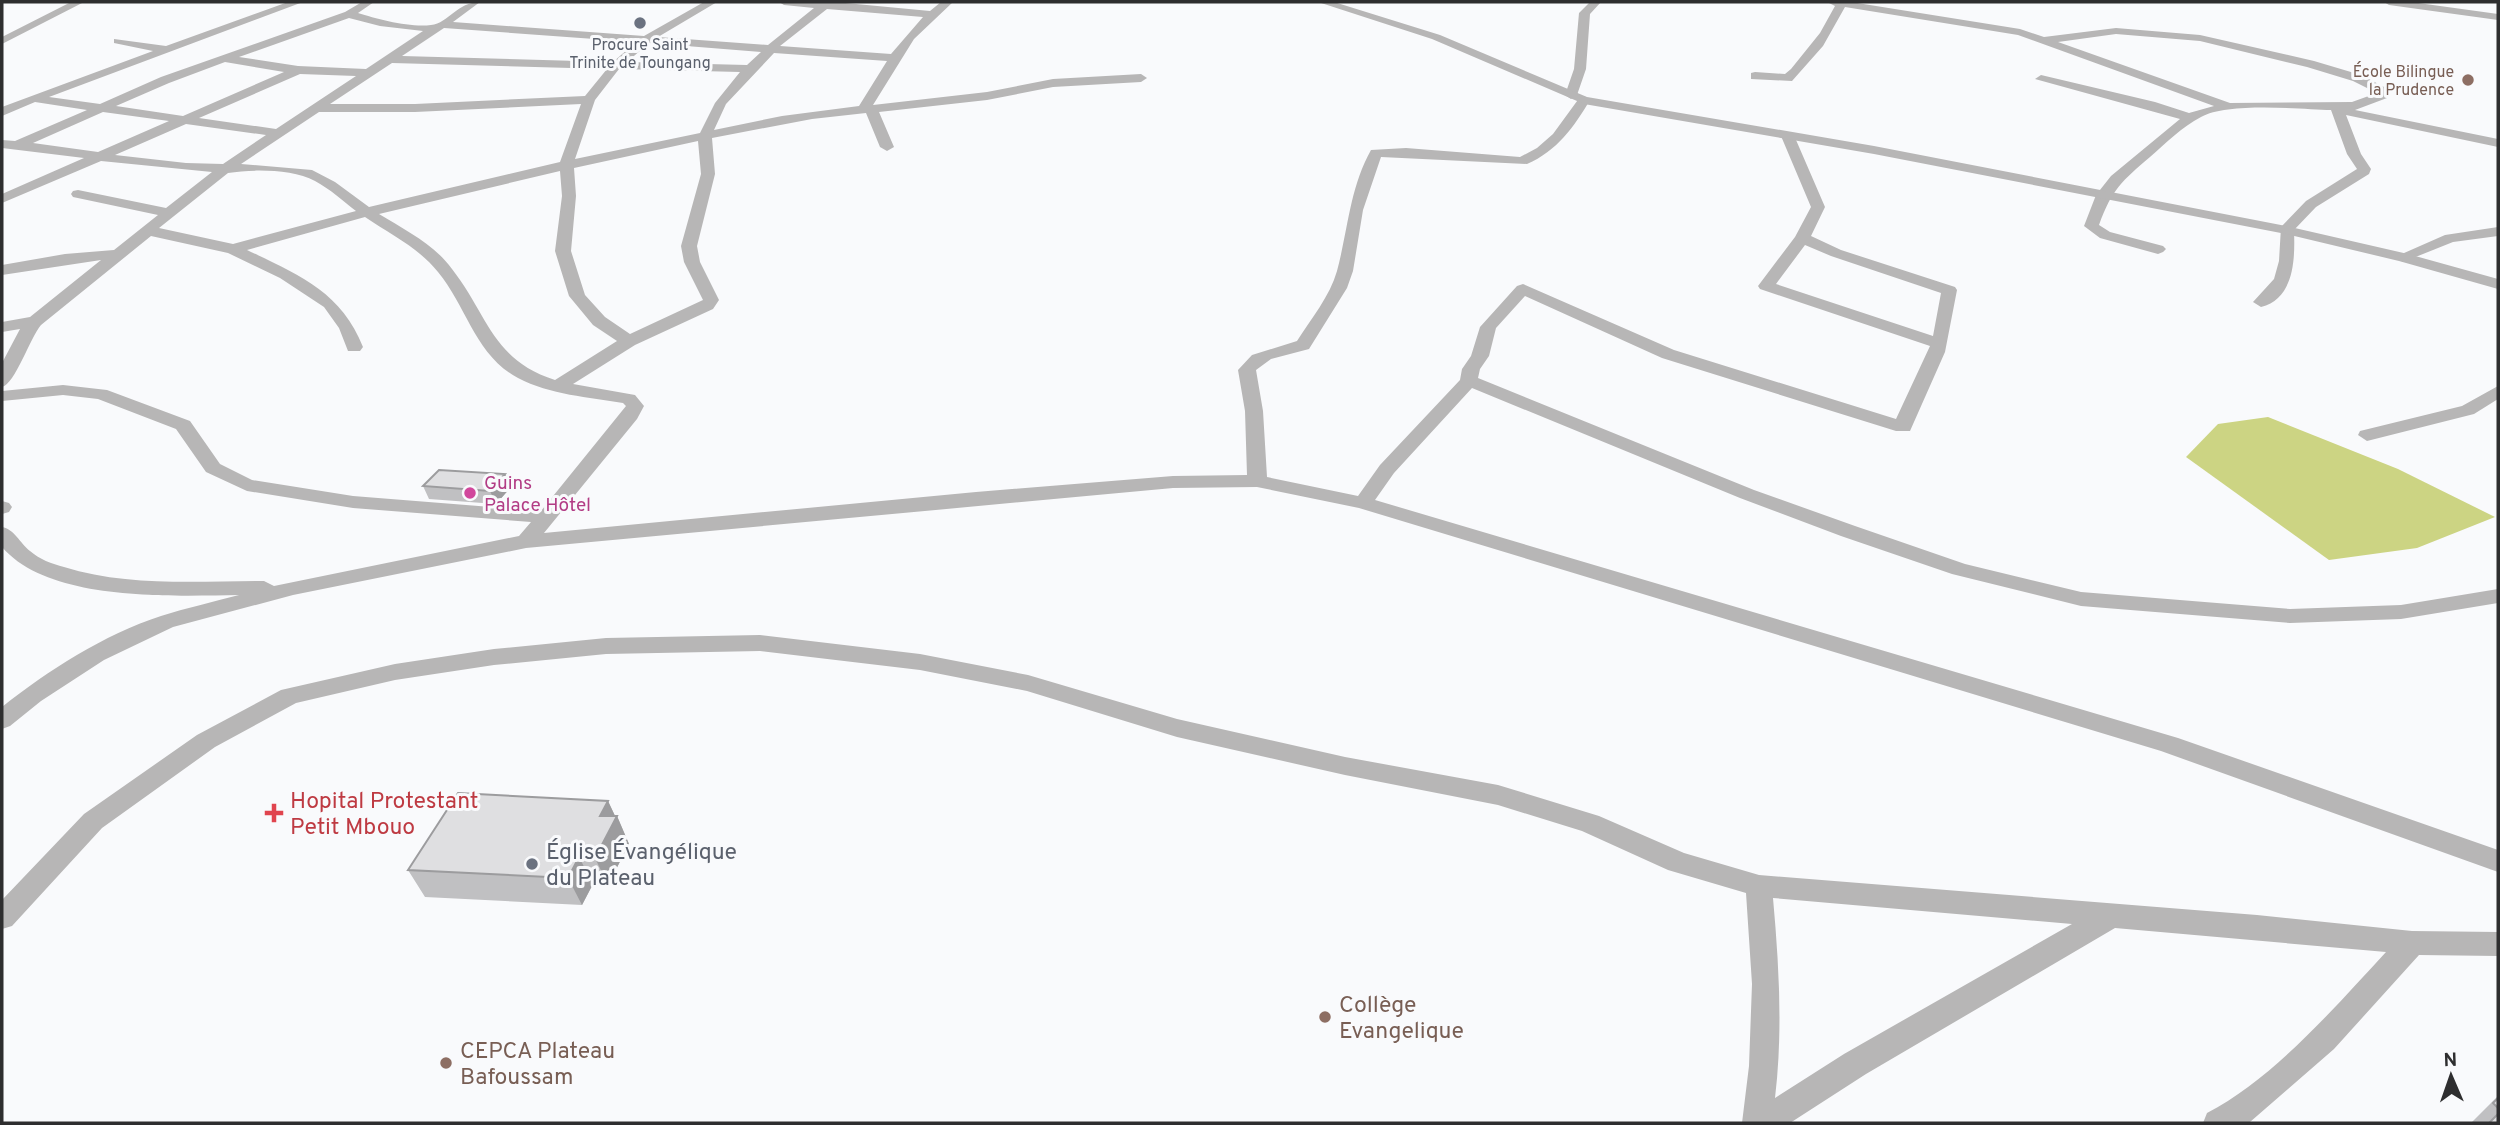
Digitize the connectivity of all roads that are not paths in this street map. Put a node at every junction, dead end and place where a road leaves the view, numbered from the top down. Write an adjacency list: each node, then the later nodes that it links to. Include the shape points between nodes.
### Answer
1 (79, 2): 19 (street)
2 (298, 2): 25 (street)
3 (369, 2): 14 (street)
4 (475, 2): 17 (street)
5 (712, 2): 20 (street)
6 (784, 2): 13 (street)
7 (948, 2): 15 (street)
8 (1323, 2): 36 (street, via 1436,37)
9 (1596, 2): 36 (street, via 1585,13)
10 (1837, 2): 21 (street); 33 (street, via 1826,33 1796,72 1788,78)
11 (2389, 2): 16 (street)
12 (2473, 2): 16 (street)
13 (826, 4): 15 (street); 24 (street)
14 (349, 14): 17 (street, via 380,23); 27 (street)
15 (930, 14): 26 (street)
16 (2498, 16)
17 (438, 26): 20 (street); 28 (street)
18 (2, 28): 19 (street)
19 (21, 32): 22 (street)
20 (648, 38): 24 (street); 29 (street)
21 (2045, 40): 39 (street); 40 (street, via 2116,31 2200,38 2310,64 2384,90 2383,95 2354,106)
22 (2, 41)
23 (118, 41): 25 (street)
24 (772, 47): 26 (street); 30 (street)
25 (170, 50): 27 (street); 37 (street)
26 (892, 58): 43 (street)
27 (222, 59): 31 (street); 41 (street)
28 (388, 59): 29 (street); 32 (street)
29 (617, 64): 30 (street); 38 (street)
30 (749, 69): 49 (street, via 718,107)
31 (298, 70): 32 (street); 47 (street)
32 (367, 73): 42 (street)
33 (1755, 76)
34 (1141, 78): 43 (street, via 1053,83 987,96)
35 (2041, 79): 46 (street)
36 (1577, 98): 50 (street); 86 (street, via 1564,132 1534,157 1522,161 1376,153 1356,211 1345,271 1327,312 1303,345 1261,356 1247,370 1257,438)
37 (32, 99): 41 (street); 45 (street)
38 (589, 100): 42 (street); 57 (street)
39 (2227, 106): 40 (street); 46 (street)
40 (2321, 107): 44 (street)
41 (98, 108): 47 (street); 53 (street)
42 (317, 108): 48 (street)
43 (869, 109): 49 (street); 54 (street)
44 (2337, 110): 51 (street); 65 (street, via 2364,169 2362,174 2314,199)
45 (2, 112)
46 (2190, 118): 60 (street, via 2153,146)
47 (183, 120): 48 (street); 56 (street)
48 (280, 133): 58 (street)
49 (704, 135): 57 (street); 77 (street, via 709,171 689,247 696,275 711,300 707,306)
50 (1787, 136): 60 (street); 67 (street, via 1799,173 1818,207)
51 (2498, 143)
52 (2, 144): 53 (street)
53 (17, 146): 55 (street); 56 (street)
54 (887, 147)
55 (2, 153)
56 (98, 156): 58 (street); 61 (street)
57 (567, 163): 62 (street); 77 (street, via 564,251 577,296 599,321)
58 (223, 170): 62 (street, via 300,170 318,177); 63 (street)
59 (78, 194): 63 (street)
60 (2103, 195): 65 (street); 69 (street, via 2091,226 2105,235)
61 (2, 199)
62 (366, 211): 68 (street); 82 (street, via 445,270 481,334 503,361 526,376)
63 (167, 213): 64 (street)
64 (146, 230): 68 (street); 70 (street)
65 (2286, 230): 71 (street); 74 (street, via 2288,269 2272,295)
66 (2498, 232): 71 (street, via 2450,238)
67 (1802, 238): 78 (street, via 1949,290); 78 (street, via 1766,286)
68 (233, 249): 79 (street, via 286,275 330,304)
69 (2158, 249)
70 (117, 254): 72 (street); 75 (street)
71 (2403, 257): 73 (street)
72 (2, 270)
73 (2498, 284)
74 (2261, 302)
75 (35, 321): 76 (street); 81 (street)
76 (2, 327)
77 (629, 341): 82 (street)
78 (1938, 343): 80 (street, via 1907,408 1903,427 1668,354 1523,289 1488,327)
79 (355, 347)
80 (1469, 381): 87 (street, via 1387,469); 92 (street, via 1847,531 1959,569 2081,600 2290,616 2401,612)
81 (2, 382)
82 (558, 386): 88 (street, via 629,399 635,406)
83 (2498, 391): 85 (street, via 2468,410)
84 (2, 397): 88 (street, via 63,390 101,394 183,425 212,468 247,485 353,502)
85 (2367, 435)
86 (1257, 481): 87 (street); 90 (street, via 1173,482 976,498)
87 (1363, 503): 94 (street, via 2169,744)
88 (543, 517): 90 (street)
89 (2, 533): 91 (street, via 32,562 111,583)
90 (526, 541): 91 (street)
91 (293, 588): 93 (street, via 155,628 96,654)
92 (2498, 596)
93 (2, 720)
94 (2498, 861)
95 (1759, 886): 96 (street); 97 (street, via 1677,862 1590,823 1498,795 1177,729 1028,683 920,662 760,643 619,646 494,657 395,672 289,696 206,741 93,821); 100 (street, via 1766,984)
96 (2110, 916): 98 (street); 101 (street, via 1855,1064)
97 (2, 918)
98 (2412, 943): 99 (street); 102 (street, via 2323,1040 2239,1112)
99 (2498, 944)
100 (1757, 1123)
101 (1763, 1123)
102 (2218, 1123)

